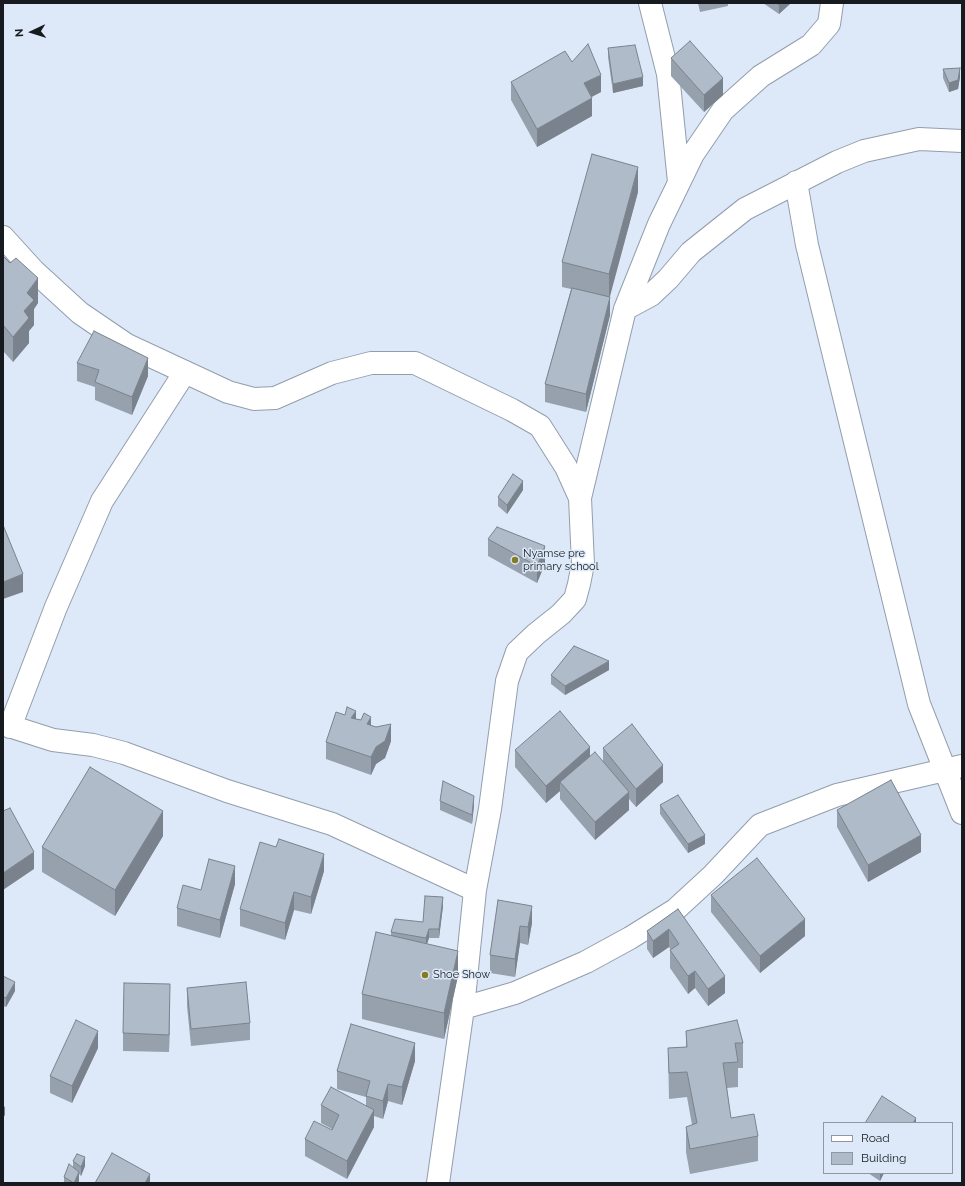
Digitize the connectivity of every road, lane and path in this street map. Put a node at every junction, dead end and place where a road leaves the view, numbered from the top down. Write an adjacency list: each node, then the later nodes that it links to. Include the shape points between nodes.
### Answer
1 (650, 3): 4 (street, via 668,74)
2 (832, 3): 4 (street, via 828,24 811,45 761,76 723,110 693,154)
3 (962, 141): 5 (street, via 919,139 864,152)
4 (679, 182): 7 (street)
5 (796, 182): 7 (street, via 745,209 691,252 651,295); 11 (street, via 807,245 919,704)
6 (3, 237): 8 (street, via 33,270 80,313 127,345)
7 (625, 309): 9 (street)
8 (185, 372): 9 (street, via 228,392 254,399 276,398 332,373 371,362 415,363 540,426 566,467); 10 (street, via 102,501)
9 (580, 498): 13 (street, via 583,564 575,599 518,652 507,680 490,809)
10 (6, 726): 13 (street, via 53,740 93,745 124,754 227,791 332,824)
11 (953, 768): 12 (street); 14 (street, via 837,795 760,825 713,876 675,910 637,934 586,962 515,993)
12 (962, 813)
13 (475, 890): 14 (street)
14 (463, 1008): 15 (street)
15 (438, 1183)

